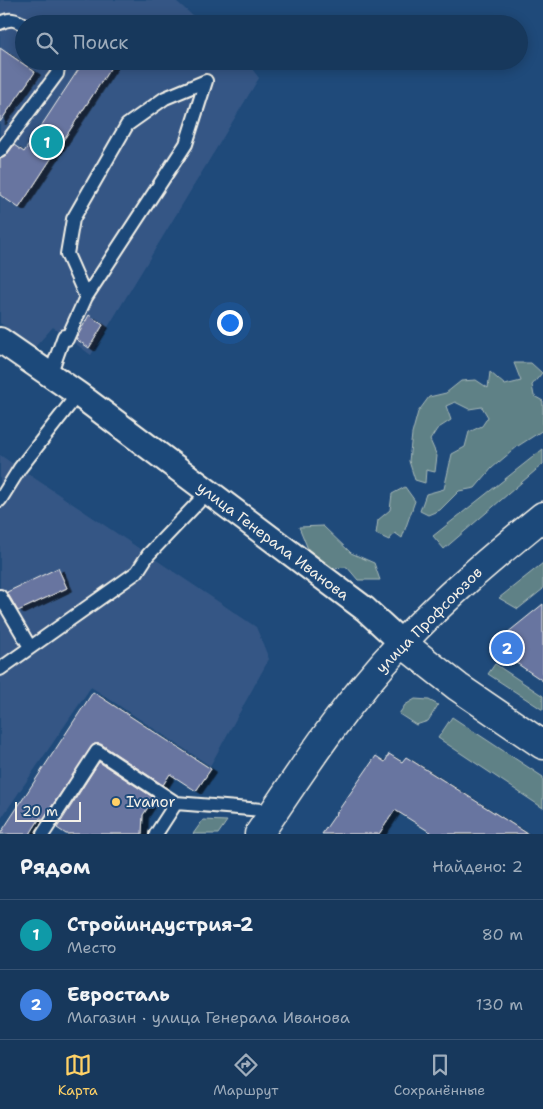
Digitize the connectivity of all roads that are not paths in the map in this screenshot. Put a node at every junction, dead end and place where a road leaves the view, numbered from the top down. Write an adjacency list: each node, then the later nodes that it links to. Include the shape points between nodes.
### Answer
1 (15, 20): 2 (lane)
2 (0, 23)
3 (57, 70): 4 (lane)
4 (0, 151)
5 (86, 297): 5 (lane, via 67,254 73,219 127,125 165,98 206,81 186,144); 7 (lane, via 67,339 64,336)
6 (0, 340): 7 (street, улица Генерала Иванова)
7 (50, 375): 8 (street, улица Генерала Иванова)
8 (78, 394): 9 (street, улица Генерала Иванова); 10 (lane, via 20,468)
9 (208, 492): 13 (street, улица Генерала Иванова, via 372,615); 14 (lane, via 148,555 137,572)
10 (0, 500)
11 (543, 516): 13 (main road, улица Профсоюзов, via 464,582)
12 (0, 596): 14 (lane)
13 (402, 643): 16 (main road, улица Генерала Иванова, via 458,687); 18 (main road, улица Профсоюзов, via 342,713)
14 (30, 647): 15 (lane)
15 (0, 669)
16 (543, 745)
17 (176, 803): 18 (lane); 19 (lane, via 97,751); 20 (lane)
18 (275, 811): 21 (main road, улица Профсоюзов)
19 (43, 834)
20 (156, 834)
21 (259, 834)

